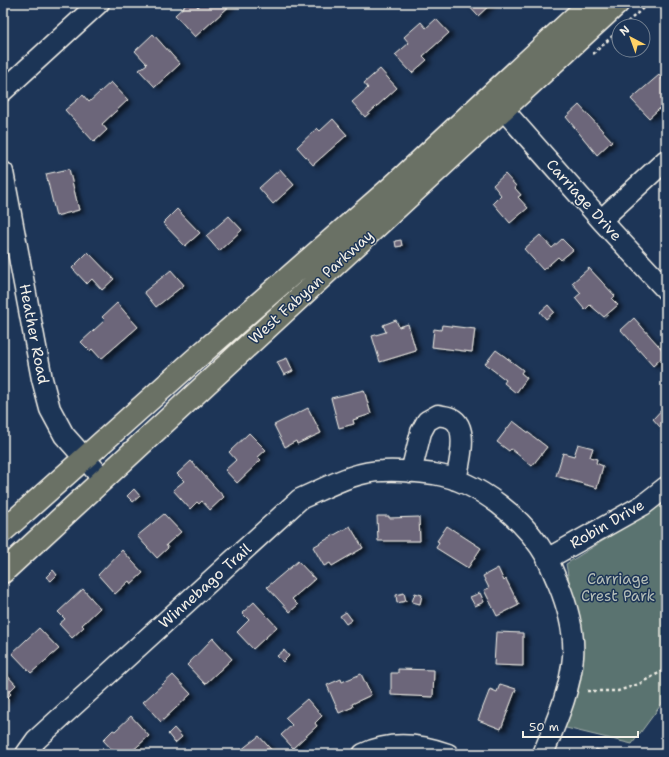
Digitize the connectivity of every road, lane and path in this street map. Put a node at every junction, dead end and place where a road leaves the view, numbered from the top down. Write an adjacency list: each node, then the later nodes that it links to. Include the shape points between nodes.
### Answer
1 (99, 3): 6 (street)
2 (590, 3): 12 (main road, West Fabyan Parkway, via 393,186)
3 (618, 3): 7 (main road, West Fabyan Parkway)
4 (648, 3): 5 (path)
5 (632, 18)
6 (3, 91)
7 (503, 109): 10 (street, Carriage Drive); 14 (main road, West Fabyan Parkway)
8 (666, 160): 10 (street)
9 (3, 172): 12 (street, Heather Road, via 42,379 50,409 64,435)
10 (601, 220): 11 (street, Carriage Drive)
11 (666, 290)
12 (84, 457): 14 (street, Heather Road); 17 (main road, West Fabyan Parkway)
13 (411, 472): 15 (street, Winnebago Trail, via 434,474); 15 (street, via 421,432 427,421 438,415 451,418 460,427 462,442); 22 (street, Winnebago Trail, via 382,470 354,476 300,499 36,740)
14 (103, 479): 19 (main road, West Fabyan Parkway)
15 (456, 480): 18 (street, Winnebago Trail, via 488,497 516,518 534,538)
16 (666, 487): 18 (street, Robin Drive, via 643,505)
17 (3, 530)
18 (547, 559): 25 (street, Winnebago Trail, via 563,595 571,627 573,654 570,683)
19 (3, 572)
20 (666, 669): 21 (path, via 639,684 618,691)
21 (587, 691)
22 (26, 754)
23 (363, 754): 24 (street, via 380,748 404,745 417,745)
24 (448, 754)
25 (542, 754)

